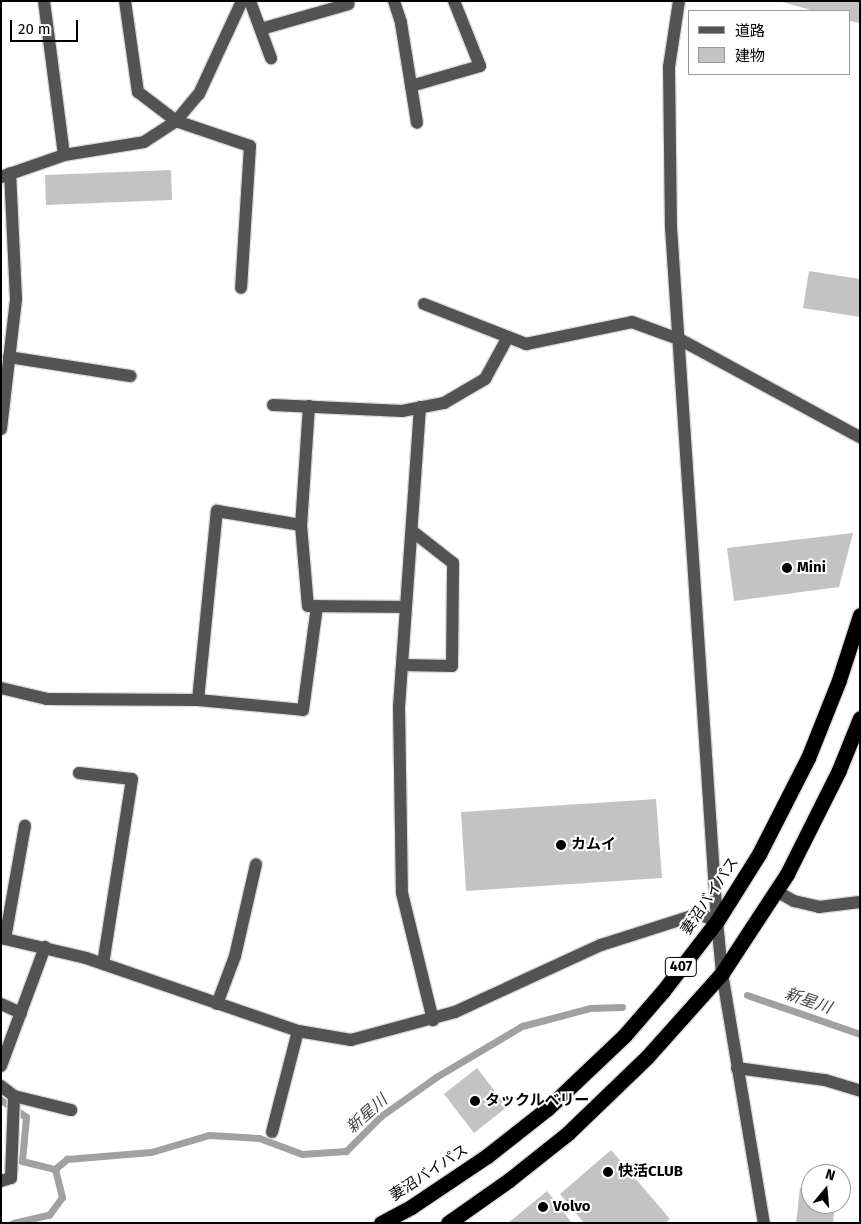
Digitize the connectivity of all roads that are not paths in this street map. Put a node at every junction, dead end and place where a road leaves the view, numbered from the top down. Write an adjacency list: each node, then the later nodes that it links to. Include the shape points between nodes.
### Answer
1 (44, 1): 14 (street)
2 (125, 1): 12 (street, via 138,92)
3 (242, 1): 12 (street, via 199,94)
4 (250, 1): 9 (street)
5 (394, 1): 11 (street, via 401,23)
6 (454, 1): 11 (street, via 480,66)
7 (679, 1): 19 (street, via 669,67 671,226)
8 (349, 4): 9 (street)
9 (261, 29): 10 (street)
10 (271, 58)
11 (411, 86): 13 (street)
12 (176, 121): 14 (street, via 144,142); 16 (street, via 250,146)
13 (417, 123)
14 (64, 155): 15 (street)
15 (6, 175): 20 (street, via 16,299)
16 (241, 288)
17 (424, 304): 18 (street)
18 (508, 337): 19 (street, via 526,344 632,322); 24 (street, via 485,378 444,403)
19 (680, 340): 26 (street); 41 (street)
20 (9, 357): 21 (street); 25 (street)
21 (131, 376)
22 (273, 405): 23 (street)
23 (309, 406): 24 (street, via 402,411); 27 (street)
24 (420, 407): 28 (street)
25 (1, 428)
26 (860, 437)
27 (301, 525): 29 (street, via 308,606); 34 (street, via 217,511)
28 (412, 531): 30 (street); 32 (street, via 453,563 452,666)
29 (317, 606): 30 (street); 34 (street, via 303,710)
30 (406, 607): 32 (street)
31 (860, 615): 41 (highway, 妻沼バイパス / 407, via 808,758 759,854)
32 (402, 665): 49 (street, via 399,706 402,893)
33 (1, 688): 34 (street, via 47,699)
34 (198, 700)
35 (860, 718): 39 (highway, 407, via 834,779)
36 (79, 773): 44 (street, via 132,779)
37 (25, 826): 42 (street)
38 (256, 864): 47 (street, via 235,956)
39 (776, 890): 40 (street, via 794,901 819,906); 45 (highway, 407)
40 (860, 902)
41 (717, 921): 45 (street); 49 (street, via 698,914 601,945 490,998); 59 (highway, 妻沼バイパス / 407, via 624,1036 548,1108 487,1156)
42 (3, 939): 43 (street)
43 (45, 947): 44 (street); 48 (street)
44 (103, 964): 47 (street)
45 (722, 973): 52 (street); 60 (highway, 407, via 647,1057 568,1133)
46 (1, 1004): 48 (street)
47 (217, 1004): 50 (street)
48 (21, 1013): 51 (street)
49 (433, 1020): 50 (street, via 352,1040)
50 (298, 1031): 57 (street)
51 (1, 1066)
52 (737, 1068): 54 (street, via 826,1080); 61 (street)
53 (1, 1086): 55 (street)
54 (860, 1091)
55 (15, 1104): 56 (street); 58 (street, via 11,1178)
56 (71, 1110)
57 (272, 1132)
58 (1, 1181)
59 (381, 1223)
60 (448, 1223)
61 (764, 1223)

